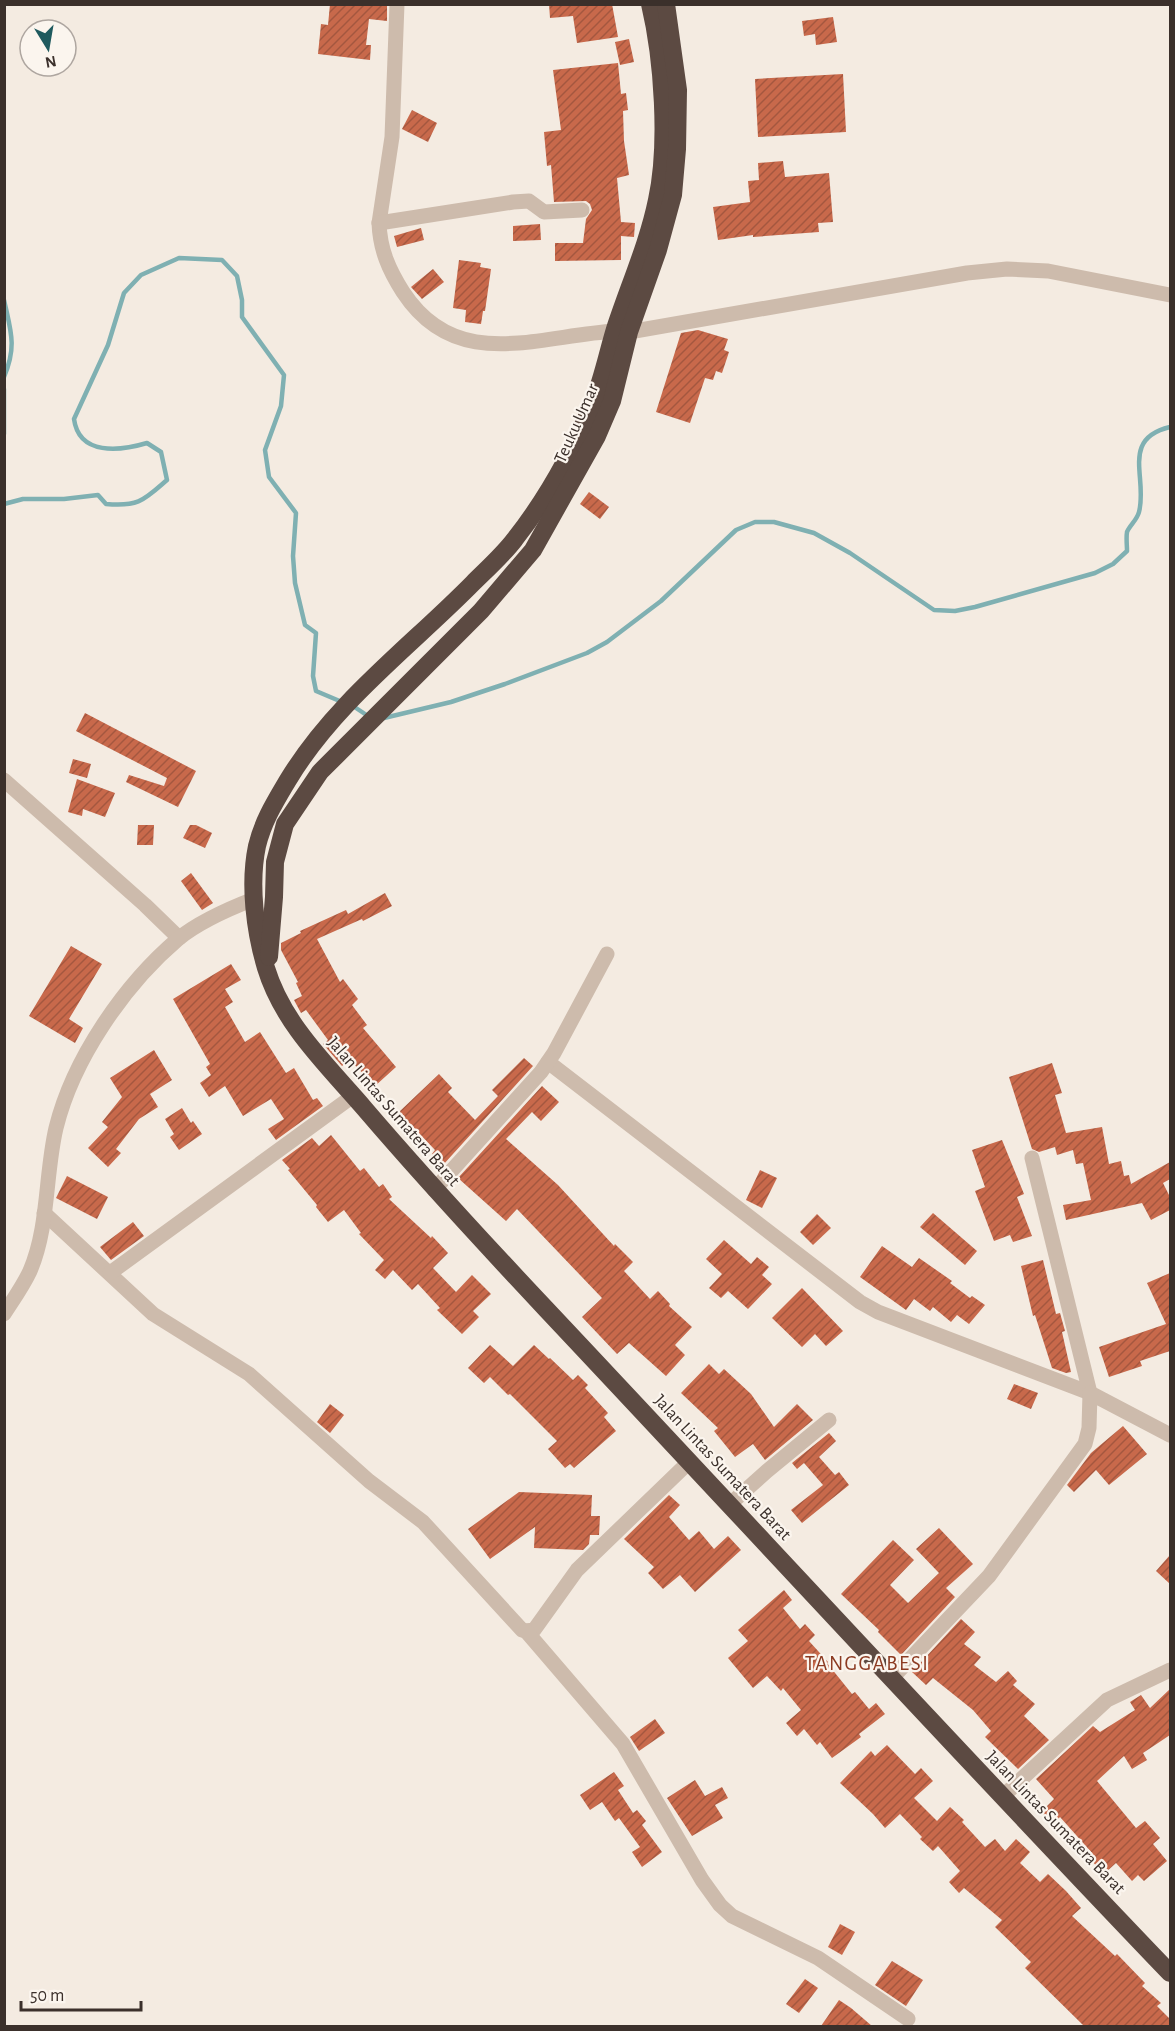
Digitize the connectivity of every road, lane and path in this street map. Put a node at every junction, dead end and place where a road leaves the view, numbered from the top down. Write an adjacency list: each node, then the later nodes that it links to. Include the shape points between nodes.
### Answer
1 (397, 4): 5 (street, via 392,137)
2 (650, 4): 7 (highway, Teuku Umar, via 663,93 662,151 658,195)
3 (666, 4): 7 (highway, Teuku Umar, via 678,90 673,195 658,250)
4 (582, 210): 5 (street, via 544,212 529,201)
5 (379, 224): 7 (street, via 382,249 397,284 421,315 451,336 492,345)
6 (1170, 295): 7 (street, via 1048,271 1007,269)
7 (622, 332): 8 (highway, Teuku Umar)
8 (604, 398): 9 (highway, Teuku Umar, via 538,509 510,545 357,693); 14 (highway, Teuku Umar, via 597,436 533,550 481,611 320,772 285,824 275,862)
9 (305, 753): 11 (highway, Jalan Lintas Sumatera Barat, via 267,816 255,861)
10 (4, 780): 12 (street)
11 (254, 899): 12 (street, via 223,911); 14 (highway, Jalan Lintas Sumatera Barat)
12 (179, 938): 19 (street, via 121,999 80,1066 56,1129)
13 (608, 954): 15 (street)
14 (267, 974): 16 (highway, Jalan Lintas Sumatera Barat, via 296,1028)
15 (548, 1062): 18 (street); 22 (street, via 860,1302)
16 (353, 1096): 18 (highway, Jalan Lintas Sumatera Barat); 20 (street)
17 (1032, 1158): 22 (street)
18 (434, 1190): 25 (highway, Jalan Lintas Sumatera Barat)
19 (44, 1213): 20 (street); 21 (street, via 30,1271)
20 (110, 1273): 27 (street, via 159,1318 249,1374 356,1471 423,1522)
21 (4, 1314)
22 (1090, 1393): 24 (street); 29 (street, via 1085,1444 989,1576)
23 (829, 1420): 26 (street)
24 (1170, 1435)
25 (689, 1462): 26 (highway, Jalan Lintas Sumatera Barat); 27 (street, via 577,1570 534,1630)
26 (729, 1505): 29 (highway, Jalan Lintas Sumatera Barat)
27 (526, 1632): 32 (street, via 623,1744 720,1905 732,1916 818,1958)
28 (1170, 1670): 30 (street, via 1107,1700)
29 (892, 1678): 30 (highway, Jalan Lintas Sumatera Barat)
30 (1002, 1797): 31 (highway, Jalan Lintas Sumatera Barat)
31 (1170, 1973)
32 (908, 2019)

